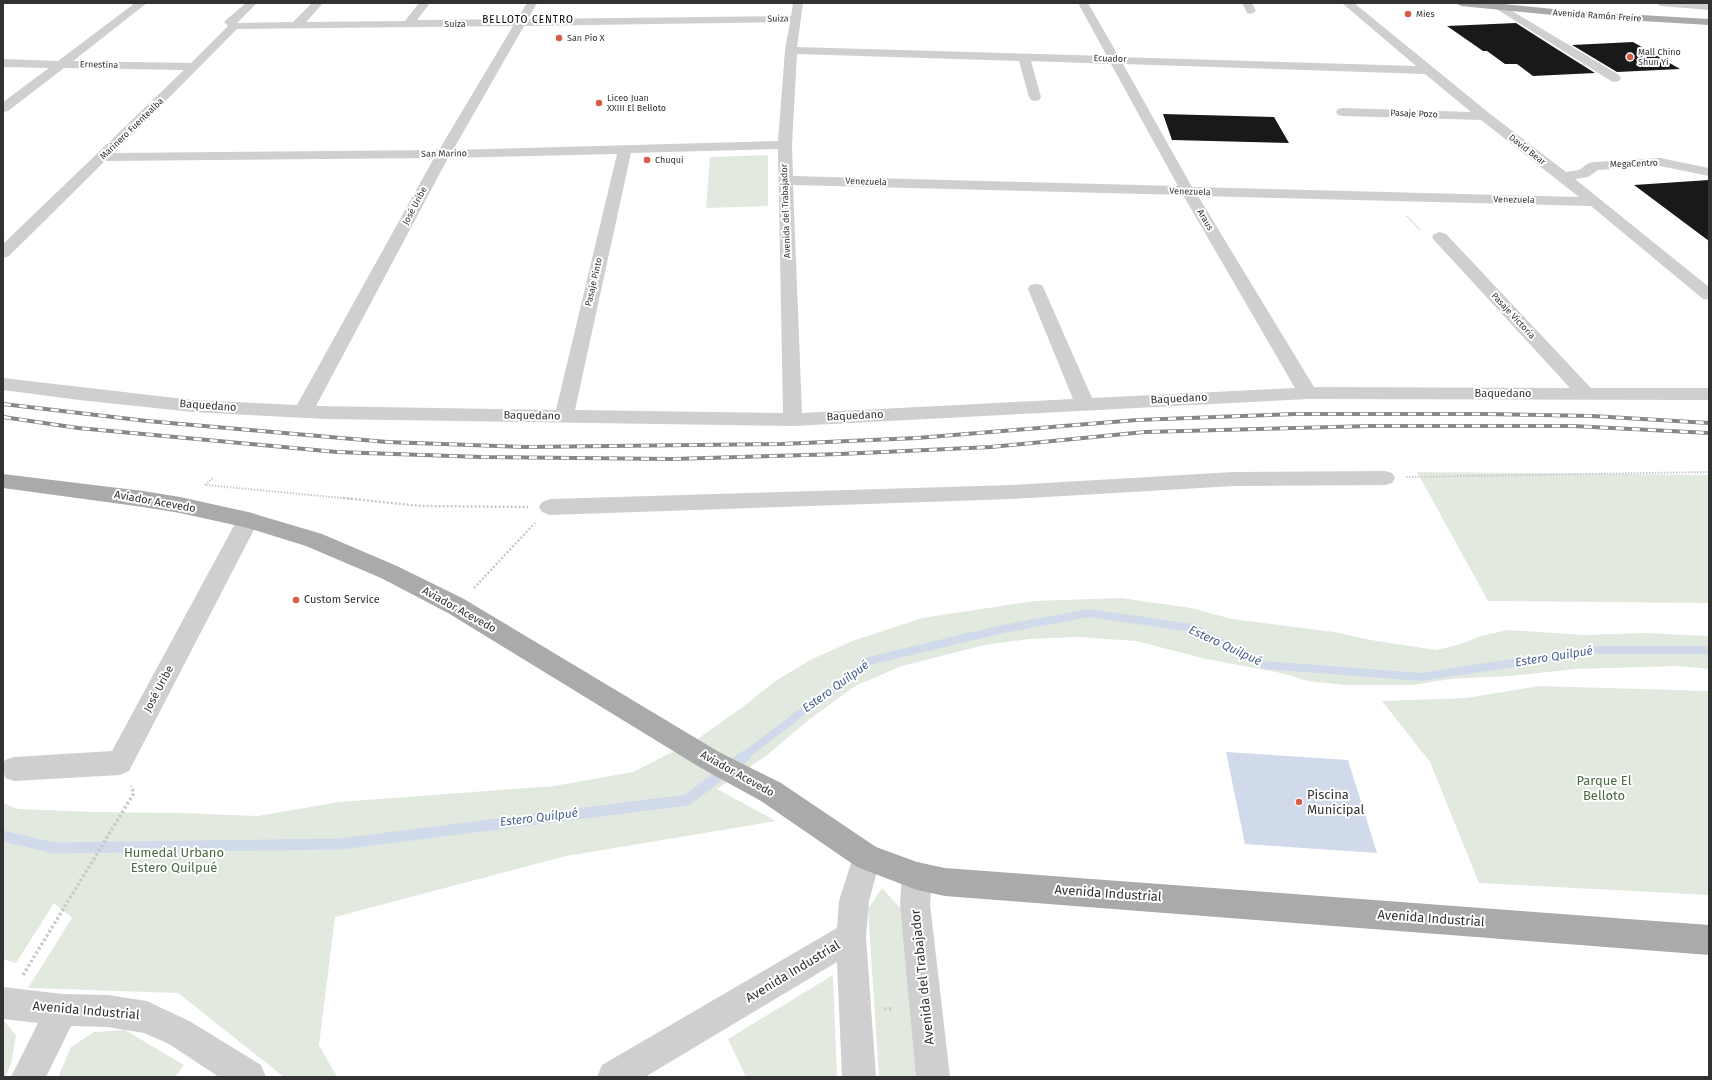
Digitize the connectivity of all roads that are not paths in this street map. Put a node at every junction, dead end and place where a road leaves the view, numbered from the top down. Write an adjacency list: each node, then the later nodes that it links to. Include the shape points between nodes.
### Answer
1 (142, 3): 26 (street)
2 (252, 3): 21 (street, Marinero Fuentealba, via 230,22)
3 (318, 3): 20 (street)
4 (425, 3): 19 (street)
5 (532, 3): 18 (street, José Uribe)
6 (798, 3): 15 (street, Avenida del Trabajador)
7 (1083, 3): 24 (street, Araus)
8 (1347, 3): 28 (street, David Bear)
9 (1461, 3): 11 (main road, Avenida Ramón Freire)
10 (1661, 3): 12 (street)
11 (1505, 5): 14 (main road, Avenida Ramón Freire); 17 (main road, Avenida Ramón Freire, via 1579,15); 29 (street)
12 (1709, 7)
13 (672, 9): 16 (street)
14 (1709, 17)
15 (795, 19): 16 (street, Suiza); 22 (street, Avenida del Trabajador)
16 (666, 22): 18 (street, Suiza)
17 (1709, 22)
18 (519, 23): 19 (street, Suiza); 36 (street, José Uribe)
19 (408, 24): 20 (street, Suiza)
20 (296, 25): 21 (street, Suiza)
21 (234, 26): 27 (street, Marinero Fuentealba)
22 (791, 50): 23 (street, Ecuador); 34 (street, Avenida del Trabajador)
23 (1024, 57): 24 (street, Ecuador); 30 (street)
24 (1114, 60): 28 (street, Ecuador); 41 (street, Araus)
25 (3, 63): 26 (street, Ernestina)
26 (60, 65): 27 (street, Ernestina); 31 (street)
27 (194, 67): 37 (street, Marinero Fuentealba)
28 (1428, 70): 33 (street, David Bear)
29 (1615, 78)
30 (1035, 97)
31 (3, 108)
32 (1343, 112): 33 (street, Pasaje Pozo)
33 (1484, 116): 39 (street, David Bear)
34 (785, 145): 35 (street, San Marino); 40 (street, Avenida del Trabajador)
35 (625, 149): 36 (street, San Marino); 53 (street, Pasaje Pinto)
36 (443, 154): 37 (street, San Marino); 52 (street, José Uribe)
37 (103, 157): 44 (street, Marinero Fuentealba)
38 (1709, 172): 39 (street, MegaCentro, via 1660,162 1594,166 1583,174)
39 (1562, 177): 42 (street, David Bear)
40 (785, 180): 41 (street, Venezuela); 54 (street, Avenida del Trabajador)
41 (1188, 192): 42 (street, Venezuela); 48 (street, Araus)
42 (1595, 202): 46 (street, David Bear)
43 (1440, 237): 49 (street, Pasaje Victoria)
44 (3, 253)
45 (1036, 289): 51 (street)
46 (1709, 295)
47 (3, 384): 52 (street, Baquedano, via 193,406)
48 (1308, 393): 49 (street, Baquedano); 51 (street, Baquedano)
49 (1586, 394): 50 (street, Baquedano)
50 (1709, 394)
51 (1085, 404): 54 (street, Baquedano)
52 (304, 412): 53 (street, Baquedano)
53 (564, 416): 54 (street, Baquedano)
54 (793, 420)
55 (1385, 478): 57 (street, via 1234,479 1012,492)
56 (3, 481): 58 (main road, Aviador Acevedo, via 143,499)
57 (550, 507)
58 (248, 520): 59 (street, José Uribe, via 120,763); 60 (main road, Aviador Acevedo, via 314,540 389,572 456,606 710,760 771,792)
59 (14, 769)
60 (867, 857): 61 (main road, Avenida Industrial); 62 (street, Avenida Industrial, via 854,901)
61 (916, 876): 63 (main road, Avenida Industrial, via 945,882); 70 (street, Avenida del Trabajador, via 915,904)
62 (852, 937): 68 (street, Avenida Industrial); 69 (street)
63 (1709, 940)
64 (4, 1003): 65 (street, Avenida Industrial)
65 (62, 1010): 66 (street); 67 (street, Avenida Industrial, via 108,1011 147,1017 180,1033)
66 (28, 1077)
67 (249, 1077)
68 (614, 1077)
69 (859, 1077)
70 (932, 1077)

